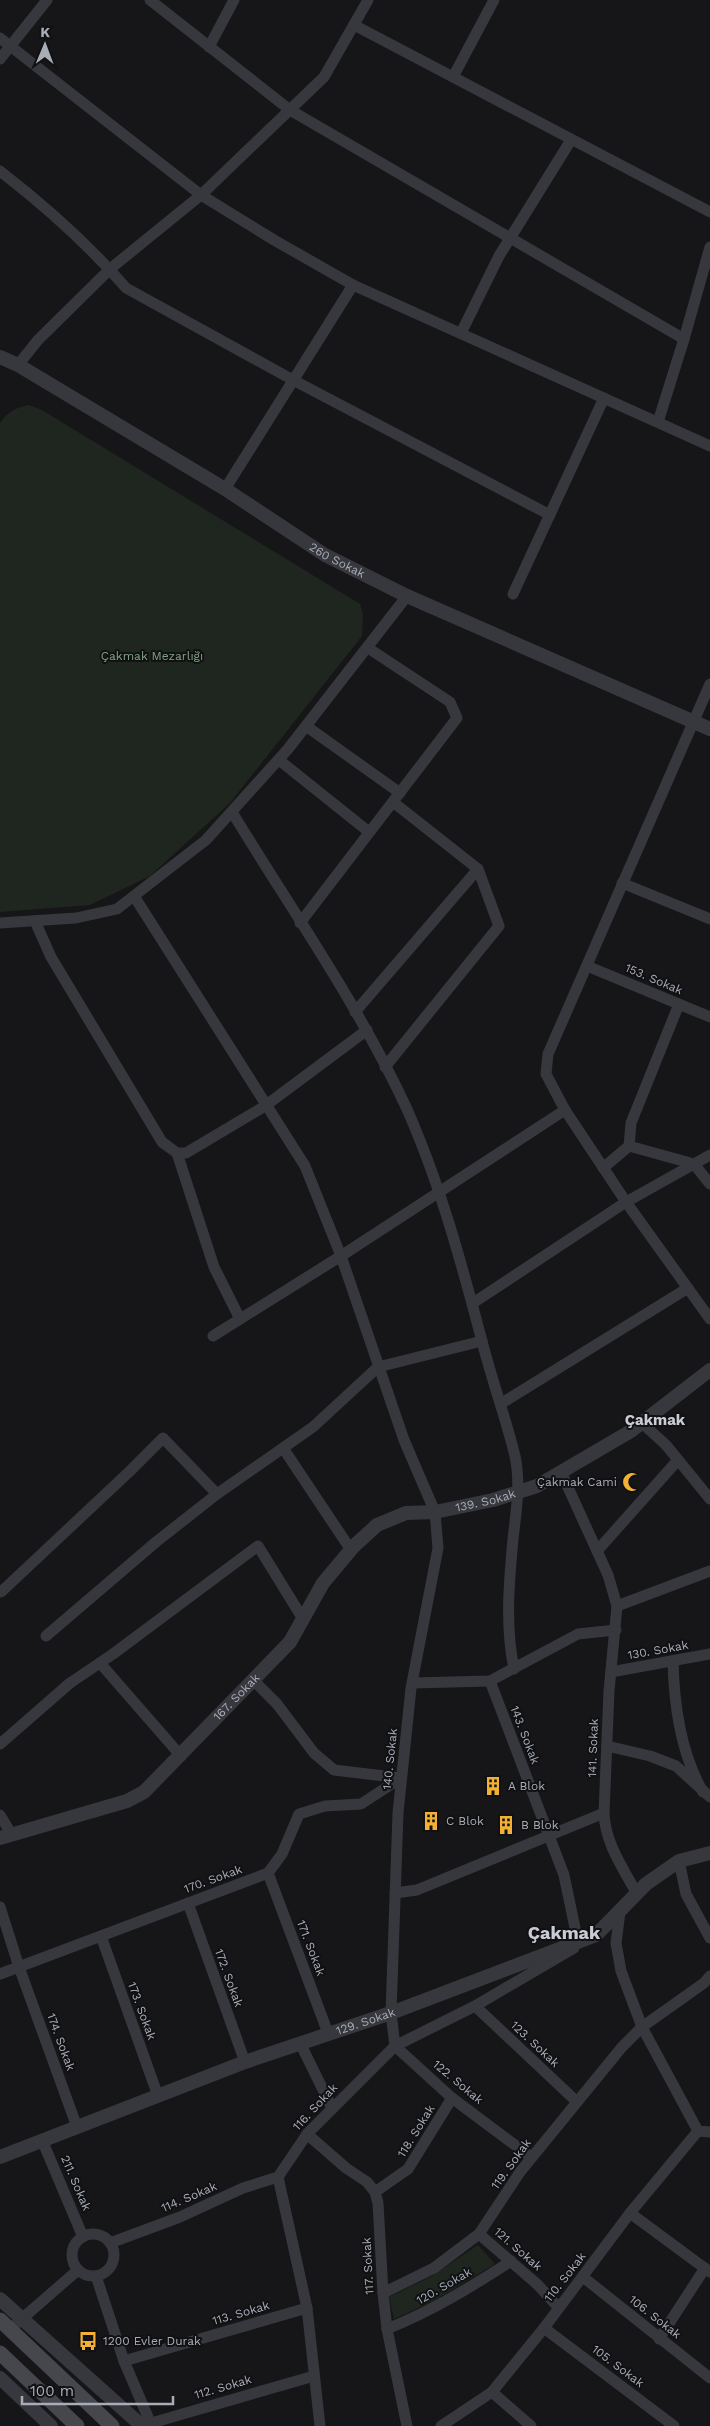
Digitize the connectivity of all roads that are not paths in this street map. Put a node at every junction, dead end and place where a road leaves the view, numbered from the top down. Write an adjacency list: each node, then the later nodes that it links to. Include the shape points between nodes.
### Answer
1 (47, 0): 8 (street)
2 (150, 0): 9 (street)
3 (234, 0): 9 (street)
4 (368, 0): 6 (street)
5 (494, 0): 11 (street)
6 (354, 25): 11 (street); 12 (street, via 324,77)
7 (0, 38): 8 (street)
8 (11, 46): 10 (street); 15 (street)
9 (209, 47): 12 (street)
10 (0, 59)
11 (453, 77): 13 (street)
12 (290, 110): 15 (street); 17 (street)
13 (571, 140): 16 (street); 17 (street)
14 (0, 171): 19 (street)
15 (201, 195): 19 (street); 20 (street)
16 (710, 212)
17 (510, 238): 21 (street); 22 (street)
18 (710, 247): 22 (street)
19 (110, 269): 24 (street, via 38,340); 25 (street, via 126,288)
20 (354, 285): 21 (street); 25 (street)
21 (461, 334): 26 (street)
22 (684, 339): 27 (street)
23 (0, 357): 24 (street, 260 Sokak)
24 (18, 365): 29 (street, 260 Sokak)
25 (293, 380): 29 (street); 30 (street)
26 (604, 398): 27 (street); 30 (street)
27 (658, 422): 28 (street)
28 (710, 446)
29 (225, 488): 32 (street, 260 Sokak, via 325,556)
30 (550, 515): 31 (street)
31 (514, 594)
32 (407, 596): 33 (street); 35 (street, 260 Sokak)
33 (368, 648): 36 (street); 39 (street, via 450,702 457,718)
34 (710, 684): 35 (street)
35 (695, 722): 37 (street, 260 Sokak); 43 (street)
36 (306, 726): 38 (street); 39 (street)
37 (710, 729)
38 (278, 760): 40 (street); 41 (street)
39 (396, 797): 41 (street); 42 (street)
40 (232, 812): 44 (street, via 206,840); 48 (street)
41 (369, 832): 48 (street)
42 (478, 869): 51 (street); 54 (street, via 500,926)
43 (622, 883): 45 (street); 49 (street)
44 (134, 896): 46 (street, via 117,909 76,918); 55 (street, 140. Sokak)
45 (710, 919)
46 (35, 921): 47 (street); 58 (street, via 50,957 162,1142)
47 (0, 922)
48 (300, 923): 51 (street)
49 (587, 966): 50 (street, 153. Sokak); 56 (street, via 548,1054 546,1074)
50 (679, 1004): 52 (street, 153. Sokak); 57 (street, via 631,1122)
51 (355, 1012): 53 (street)
52 (710, 1017)
53 (366, 1030): 54 (street); 55 (street)
54 (385, 1067): 63 (street, via 406,1108)
55 (265, 1106): 58 (street, via 186,1153); 65 (street, 140. Sokak, via 305,1166)
56 (565, 1110): 61 (street); 63 (street)
57 (629, 1146): 60 (street); 61 (street)
58 (177, 1153): 68 (street, via 214,1267)
59 (710, 1155): 60 (street)
60 (694, 1164): 62 (street); 64 (street)
61 (603, 1168): 64 (street)
62 (710, 1184)
63 (439, 1192): 65 (street); 67 (street)
64 (626, 1202): 66 (street); 67 (street)
65 (341, 1256): 68 (street); 72 (street, 140. Sokak)
66 (688, 1288): 69 (street); 74 (street)
67 (473, 1303): 71 (street)
68 (240, 1319): 70 (street)
69 (710, 1319)
70 (213, 1336)
71 (482, 1341): 72 (street); 74 (street)
72 (378, 1367): 76 (street, via 313,1427); 82 (street, 140. Sokak, via 404,1440)
73 (710, 1370): 75 (street, 139. Sokak)
74 (502, 1403): 79 (street, via 515,1458)
75 (642, 1423): 77 (street); 78 (street, 139. Sokak)
76 (283, 1448): 80 (street); 83 (street)
77 (678, 1460): 81 (street); 84 (street)
78 (561, 1472): 79 (street, 139. Sokak, via 537,1486); 84 (street, 141. Sokak)
79 (518, 1492): 82 (street, 139. Sokak); 94 (street, via 508,1612)
80 (217, 1494): 86 (street, via 163,1438); 90 (street)
81 (710, 1499)
82 (435, 1512): 83 (street, 167. Sokak, via 406,1512 377,1525); 98 (street, 140. Sokak, via 438,1548)
83 (350, 1550): 88 (street, 167. Sokak, via 323,1583)
84 (597, 1551): 87 (street, 141. Sokak)
85 (710, 1571): 87 (street)
86 (0, 1592)
87 (617, 1606): 89 (street, 141. Sokak)
88 (303, 1619): 93 (street, via 258,1546); 96 (street, 167. Sokak, via 290,1642)
89 (616, 1630): 94 (street, via 578,1634); 95 (street, 141. Sokak)
90 (46, 1636)
91 (710, 1654): 92 (street, 130. Sokak)
92 (673, 1661): 95 (street, 130. Sokak); 103 (street, via 674,1687 688,1763)
93 (100, 1663): 99 (street, via 70,1683); 101 (street)
94 (514, 1668): 97 (street)
95 (611, 1672): 100 (street, 141. Sokak)
96 (253, 1680): 101 (street, 167. Sokak); 102 (street, via 277,1704 314,1754 334,1770)
97 (490, 1681): 98 (street); 106 (street, 143. Sokak)
98 (413, 1683): 102 (street, 140. Sokak)
99 (0, 1744)
100 (607, 1746): 103 (street, via 676,1766); 104 (street, 141. Sokak)
101 (181, 1756): 107 (street, 167. Sokak, via 144,1792 127,1801)
102 (402, 1778): 110 (street, via 360,1804 325,1806 299,1814 282,1854); 111 (street, 140. Sokak)
103 (706, 1794)
104 (604, 1813): 106 (street); 112 (street, 141. Sokak, via 604,1825 612,1849)
105 (0, 1814): 107 (street)
106 (549, 1835): 111 (street, via 417,1890); 120 (street, 143. Sokak, via 564,1875)
107 (6, 1837)
108 (710, 1853): 109 (street, 129. Sokak)
109 (679, 1861): 112 (street, 129. Sokak); 118 (street, via 686,1894)
110 (268, 1873): 113 (street, 170. Sokak); 127 (street, 171. Sokak)
111 (395, 1893): 125 (street, 140. Sokak)
112 (636, 1894): 115 (street, 129. Sokak)
113 (188, 1903): 117 (street, 170. Sokak); 130 (street, 172. Sokak)
114 (0, 1907): 119 (street, 174. Sokak)
115 (620, 1912): 116 (street, 129. Sokak); 126 (street, via 616,1943 620,1971)
116 (596, 1935): 120 (street, 129. Sokak); 124 (street, 116. Sokak)
117 (100, 1936): 121 (street, 170. Sokak); 131 (street, 173. Sokak)
118 (710, 1938)
119 (5, 1940): 121 (street, 174. Sokak)
120 (578, 1942): 125 (street, 129. Sokak)
121 (19, 1967): 122 (street, 170. Sokak); 135 (street, 174. Sokak)
122 (0, 1974)
123 (710, 1976): 126 (street, 119. Sokak)
124 (475, 2006): 129 (street, 116. Sokak); 133 (street, 123. Sokak)
125 (391, 2013): 127 (street, 129. Sokak); 129 (street)
126 (642, 2027): 133 (street, 119. Sokak); 136 (street)
127 (328, 2033): 128 (street, 129. Sokak)
128 (300, 2043): 130 (street, 129. Sokak); 134 (street)
129 (395, 2046): 132 (street, 122. Sokak); 134 (street, 116. Sokak)
130 (245, 2062): 131 (street, 129. Sokak)
131 (158, 2096): 135 (street, 129. Sokak)
132 (452, 2098): 141 (street, 122. Sokak); 143 (street, 118. Sokak, via 408,2169)
133 (576, 2101): 141 (street, 119. Sokak)
134 (332, 2108): 138 (street, 116. Sokak)
135 (77, 2127): 139 (street, 129. Sokak)
136 (698, 2131): 137 (street); 144 (street, 110. Sokak)
137 (710, 2132)
138 (307, 2134): 142 (street, 116. Sokak); 143 (street)
139 (42, 2140): 140 (street, 129. Sokak); 146 (street, 211. Sokak)
140 (0, 2157)
141 (532, 2157): 145 (street, 119. Sokak)
142 (278, 2177): 147 (street, 114. Sokak, via 243,2188 180,2217); 155 (street)
143 (375, 2192): 153 (street, 117. Sokak)
144 (630, 2213): 150 (street); 152 (street, 110. Sokak)
145 (479, 2234): 148 (street, 121. Sokak); 153 (street, 119. Sokak, via 434,2268)
146 (83, 2237): 147 (street, via 98,2235); 149 (street, via 72,2252)
147 (110, 2243): 151 (street, via 114,2257 111,2266)
148 (511, 2261): 156 (street, 121. Sokak); 160 (street, 120. Sokak, via 461,2294)
149 (78, 2270): 151 (street, via 86,2276); 157 (street)
150 (708, 2270): 161 (street)
151 (96, 2276): 163 (street)
152 (583, 2277): 156 (street, 110. Sokak); 161 (street, 106. Sokak)
153 (383, 2293): 160 (street, 117. Sokak)
154 (0, 2299): 157 (street)
155 (307, 2308): 163 (street, 113. Sokak); 164 (street)
156 (558, 2308): 159 (street, 110. Sokak)
157 (22, 2319): 158 (street); 168 (street)
158 (5, 2324): 171 (main road)
159 (544, 2328): 167 (street, 110. Sokak); 176 (street, 105. Sokak)
160 (387, 2329): 173 (street, 117. Sokak)
161 (659, 2339): 166 (street, 106. Sokak)
162 (0, 2353): 170 (main road)
163 (124, 2361): 168 (street)
164 (314, 2376): 168 (street, 112. Sokak); 172 (street)
165 (0, 2378): 169 (street)
166 (710, 2378)
167 (492, 2392): 174 (street, 110. Sokak); 175 (street)
168 (144, 2425)
169 (51, 2426)
170 (77, 2426)
171 (112, 2426)
172 (320, 2426)
173 (407, 2426)
174 (441, 2426)
175 (531, 2426)
176 (674, 2426)

